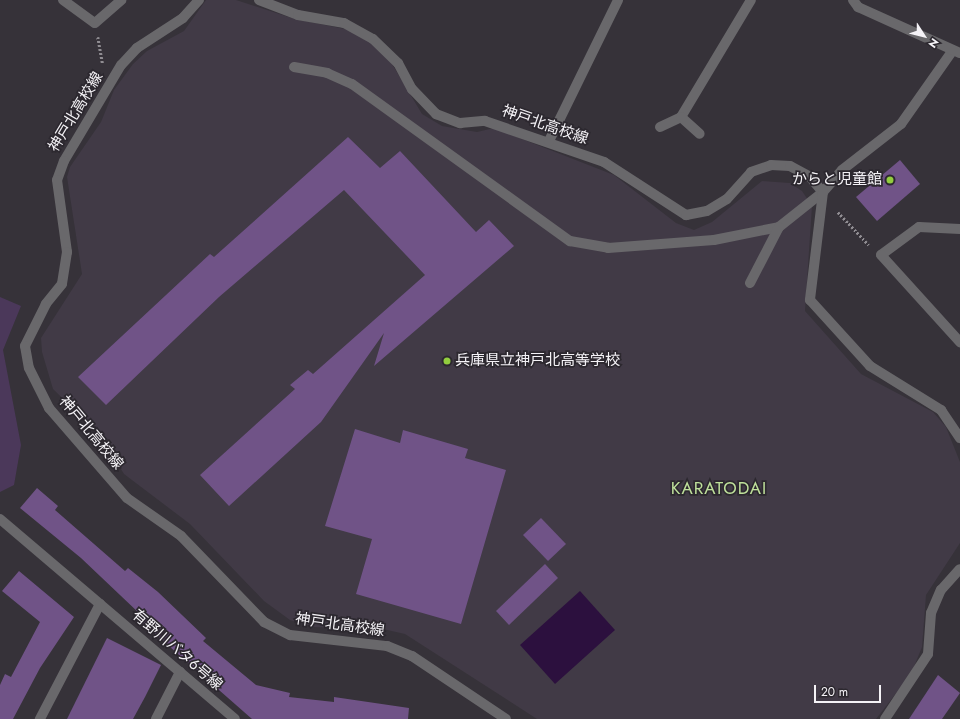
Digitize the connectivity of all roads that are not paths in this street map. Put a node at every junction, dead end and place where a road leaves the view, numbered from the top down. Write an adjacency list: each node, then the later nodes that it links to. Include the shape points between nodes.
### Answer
1 (63, 0): 2 (street, via 95,23)
2 (120, 0)
3 (199, 0): 27 (street, 神戸北高校線, via 183,18 137,48 121,65 64,161 57,180 67,252 62,284 46,304 25,346 29,368 49,408 126,498 181,536 264,622 290,635 387,646 412,656)
4 (259, 0): 13 (street, 神戸北高校線, via 298,15 344,23 373,39 398,63 412,89 436,114 460,123 484,121)
5 (618, 0): 13 (street)
6 (751, 0): 10 (street)
7 (853, 0): 8 (street, via 858,6)
8 (956, 51): 14 (street, via 901,124 842,170)
9 (294, 67): 15 (street, via 326,73 352,84 570,241 608,248 714,240)
10 (681, 117): 11 (street); 12 (street)
11 (660, 127)
12 (700, 134)
13 (549, 141): 14 (street, 神戸北高校線, via 604,162 686,215 707,211 727,199 751,172 771,165 790,166 809,176)
14 (822, 192): 15 (street); 19 (street, via 810,300 870,366 942,410)
15 (779, 227): 17 (street)
16 (960, 229): 18 (street, via 918,227 881,255)
17 (750, 283)
18 (960, 342)
19 (960, 438)
20 (0, 519): 22 (street, 有野川バタ６号線)
21 (960, 569): 28 (street, via 941,590 931,613 928,654)
22 (100, 604): 23 (street, 有野川バタ６号線); 24 (street)
23 (180, 672): 25 (street); 26 (street, 有野川バタ６号線)
24 (40, 719)
25 (156, 719)
26 (235, 719)
27 (506, 719)
28 (885, 719)

